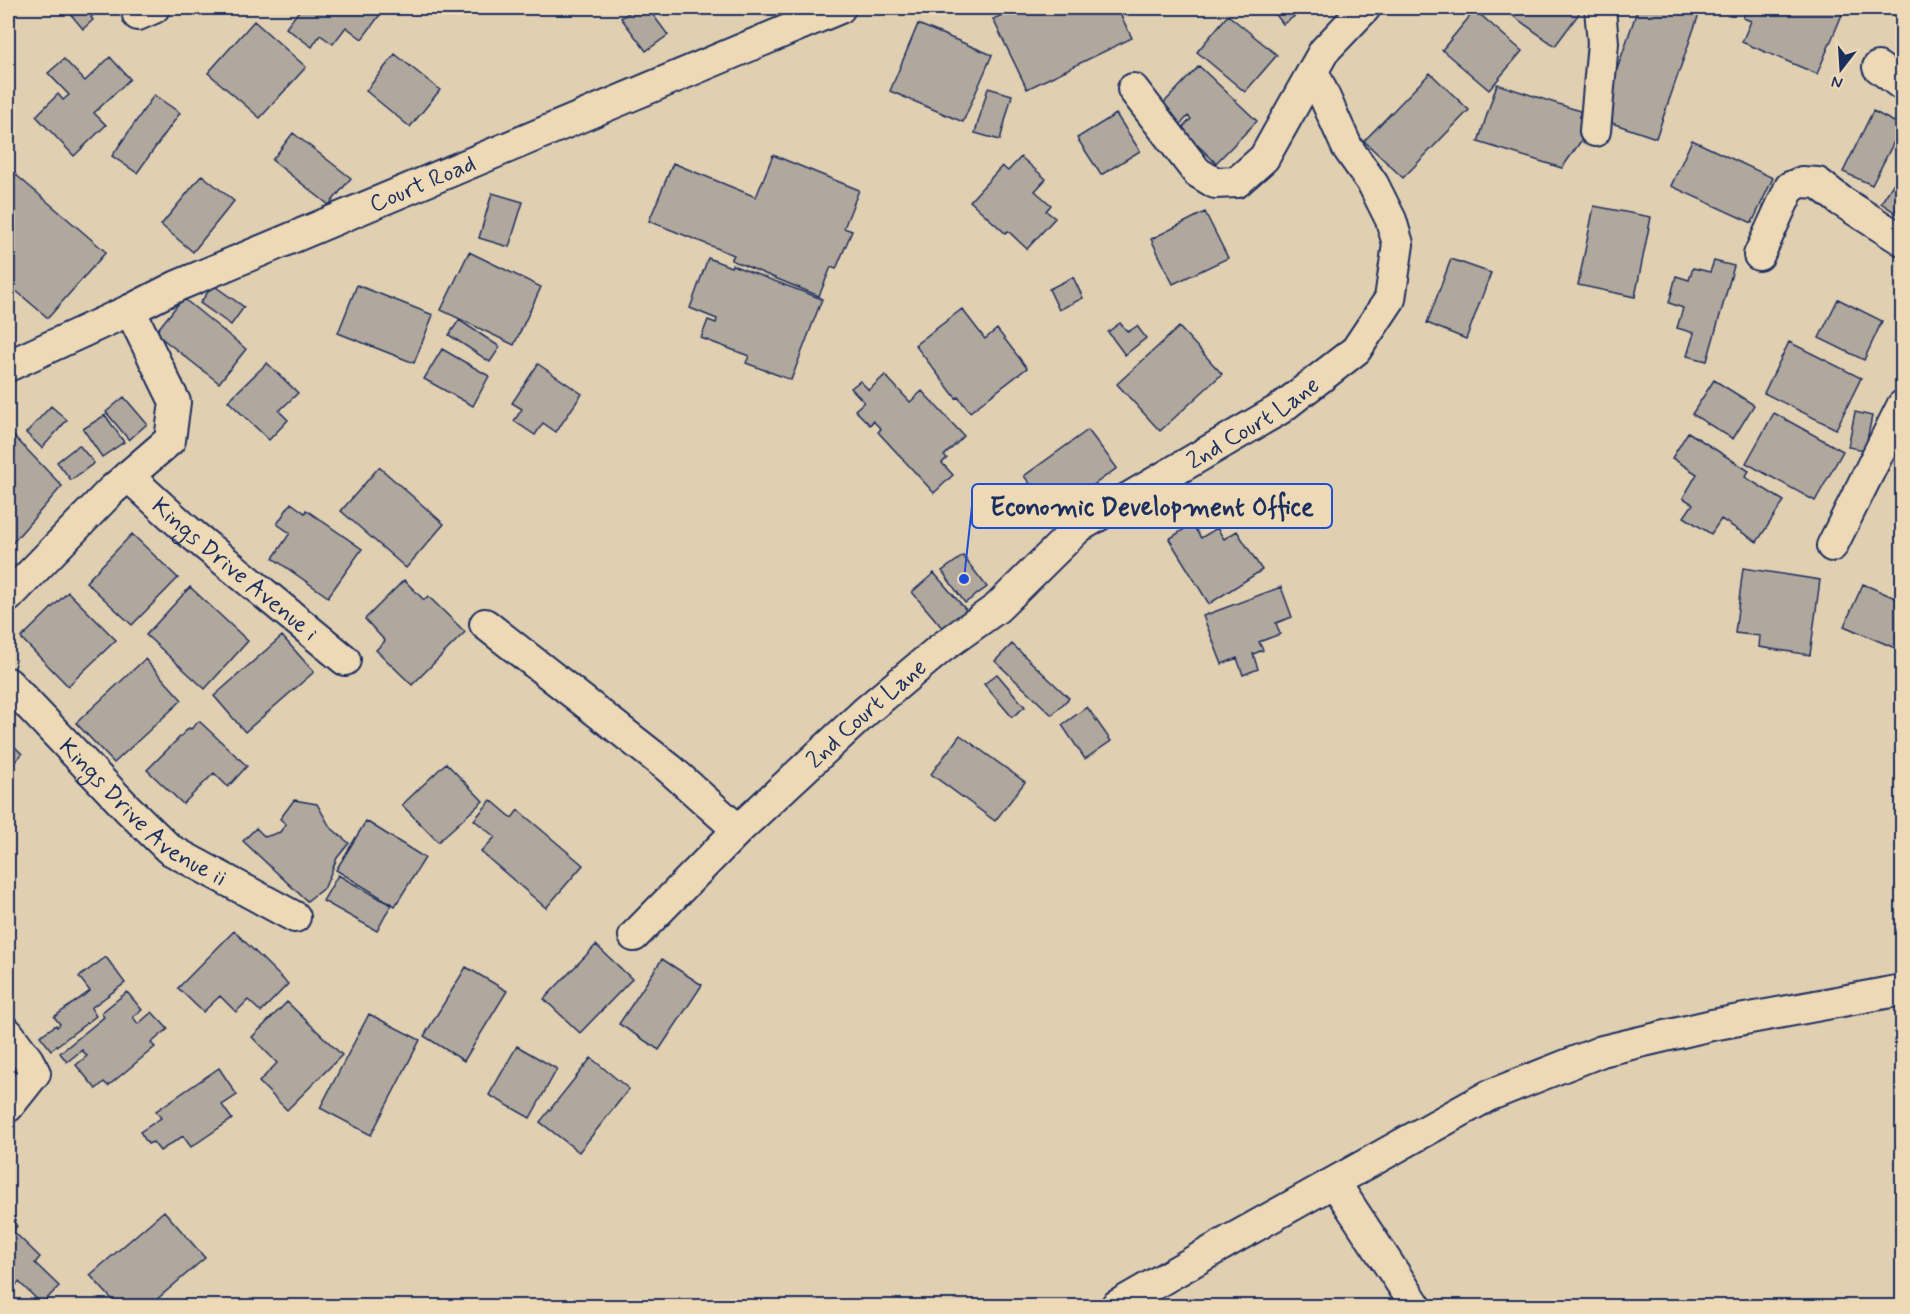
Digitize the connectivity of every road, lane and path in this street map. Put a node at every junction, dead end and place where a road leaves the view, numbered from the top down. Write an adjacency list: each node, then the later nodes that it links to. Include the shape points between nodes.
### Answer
1 (840, 8): 11 (street, Court Road, via 177,286)
2 (1365, 8): 5 (street, via 1324,51)
3 (1600, 8): 8 (street, via 1603,43)
4 (1878, 67): 6 (street)
5 (1313, 71): 7 (street, via 1264,159 1236,182 1215,183 1197,172); 20 (street, 2nd Court Lane, via 1347,147 1373,184 1391,220 1398,244 1390,298 1356,350 1280,409 1079,527 997,608 941,648 866,711)
6 (1902, 85)
7 (1133, 89)
8 (1595, 131)
9 (1902, 240): 10 (street, via 1818,183 1802,182 1790,187)
10 (1759, 255)
11 (130, 310): 12 (street, Court Road); 14 (street, via 175,402 170,440)
12 (8, 366)
13 (1902, 405): 15 (street)
14 (128, 476): 16 (street); 18 (street, Kings Drive Avenue i, via 186,530)
15 (1832, 546)
16 (8, 597)
17 (485, 624): 20 (street, via 670,769)
18 (345, 660)
19 (8, 683): 21 (street, Kings Drive Avenue ii, via 169,849)
20 (738, 830): 22 (street, 2nd Court Lane)
21 (295, 917)
22 (634, 936)
23 (1902, 990): 26 (street, via 1712,1025 1602,1051 1488,1096)
24 (8, 1034): 25 (street, via 35,1073)
25 (8, 1107)
26 (1335, 1183): 27 (street); 28 (street)
27 (1116, 1306)
28 (1416, 1306)

